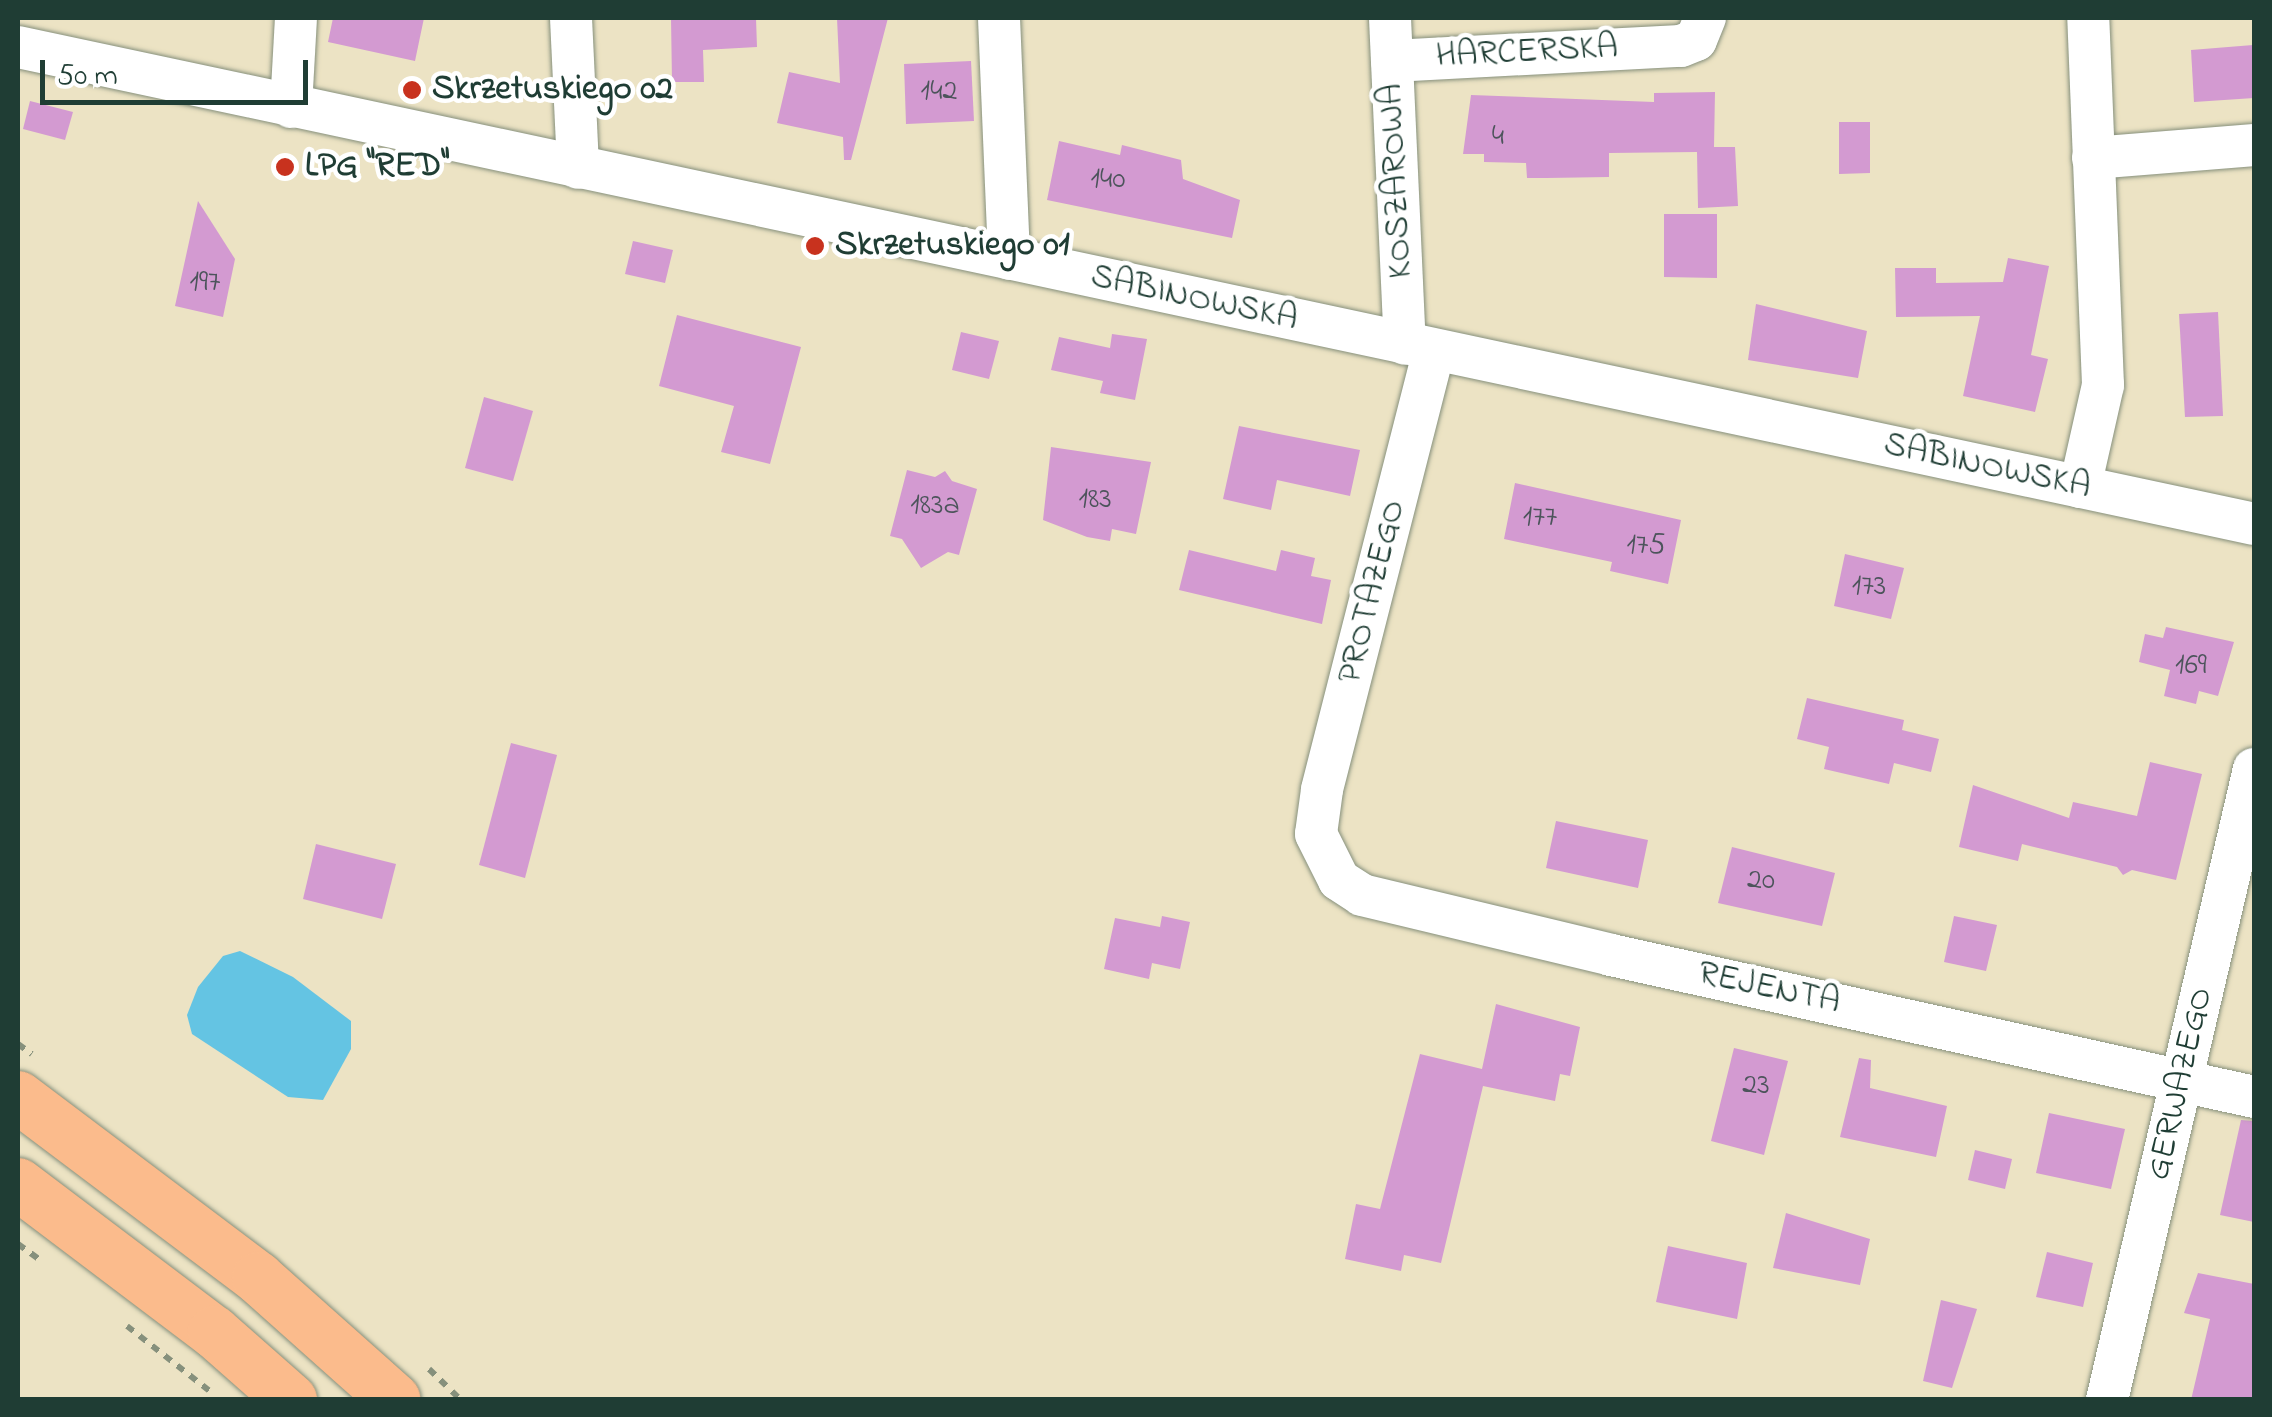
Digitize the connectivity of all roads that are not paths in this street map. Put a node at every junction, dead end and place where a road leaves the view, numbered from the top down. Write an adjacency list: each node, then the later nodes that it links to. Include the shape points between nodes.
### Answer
1 (296, 18): 9 (street)
2 (572, 18): 12 (street)
3 (999, 18): 13 (street)
4 (1390, 18): 8 (street, KOSZAROWA)
5 (1706, 18): 8 (street, HARCERSKA, via 1696,40 1681,46)
6 (2088, 18): 11 (street)
7 (18, 47): 9 (street, SABINOWSKA)
8 (1392, 61): 14 (street, KOSZAROWA)
9 (290, 106): 12 (street, SABINOWSKA)
10 (2254, 145): 11 (street)
11 (2094, 158): 15 (street, via 2102,385)
12 (578, 168): 13 (street, SABINOWSKA)
13 (1009, 259): 14 (street, SABINOWSKA)
14 (1419, 347): 15 (street, SABINOWSKA); 18 (street, PROTAZEGO)
15 (2080, 487): 16 (street, SABINOWSKA)
16 (2254, 524)
17 (2254, 769): 19 (street, GERWAZEGO)
18 (1316, 834): 19 (street, REJENTA, via 1324,863 1362,895)
19 (2182, 1081): 20 (street, REJENTA); 25 (street, GERWAZEGO)
20 (2254, 1096)
21 (18, 1097): 24 (main road, via 258,1278)
22 (18, 1184): 23 (main road, via 214,1332)
23 (292, 1400)
24 (395, 1400)
25 (2108, 1400)

